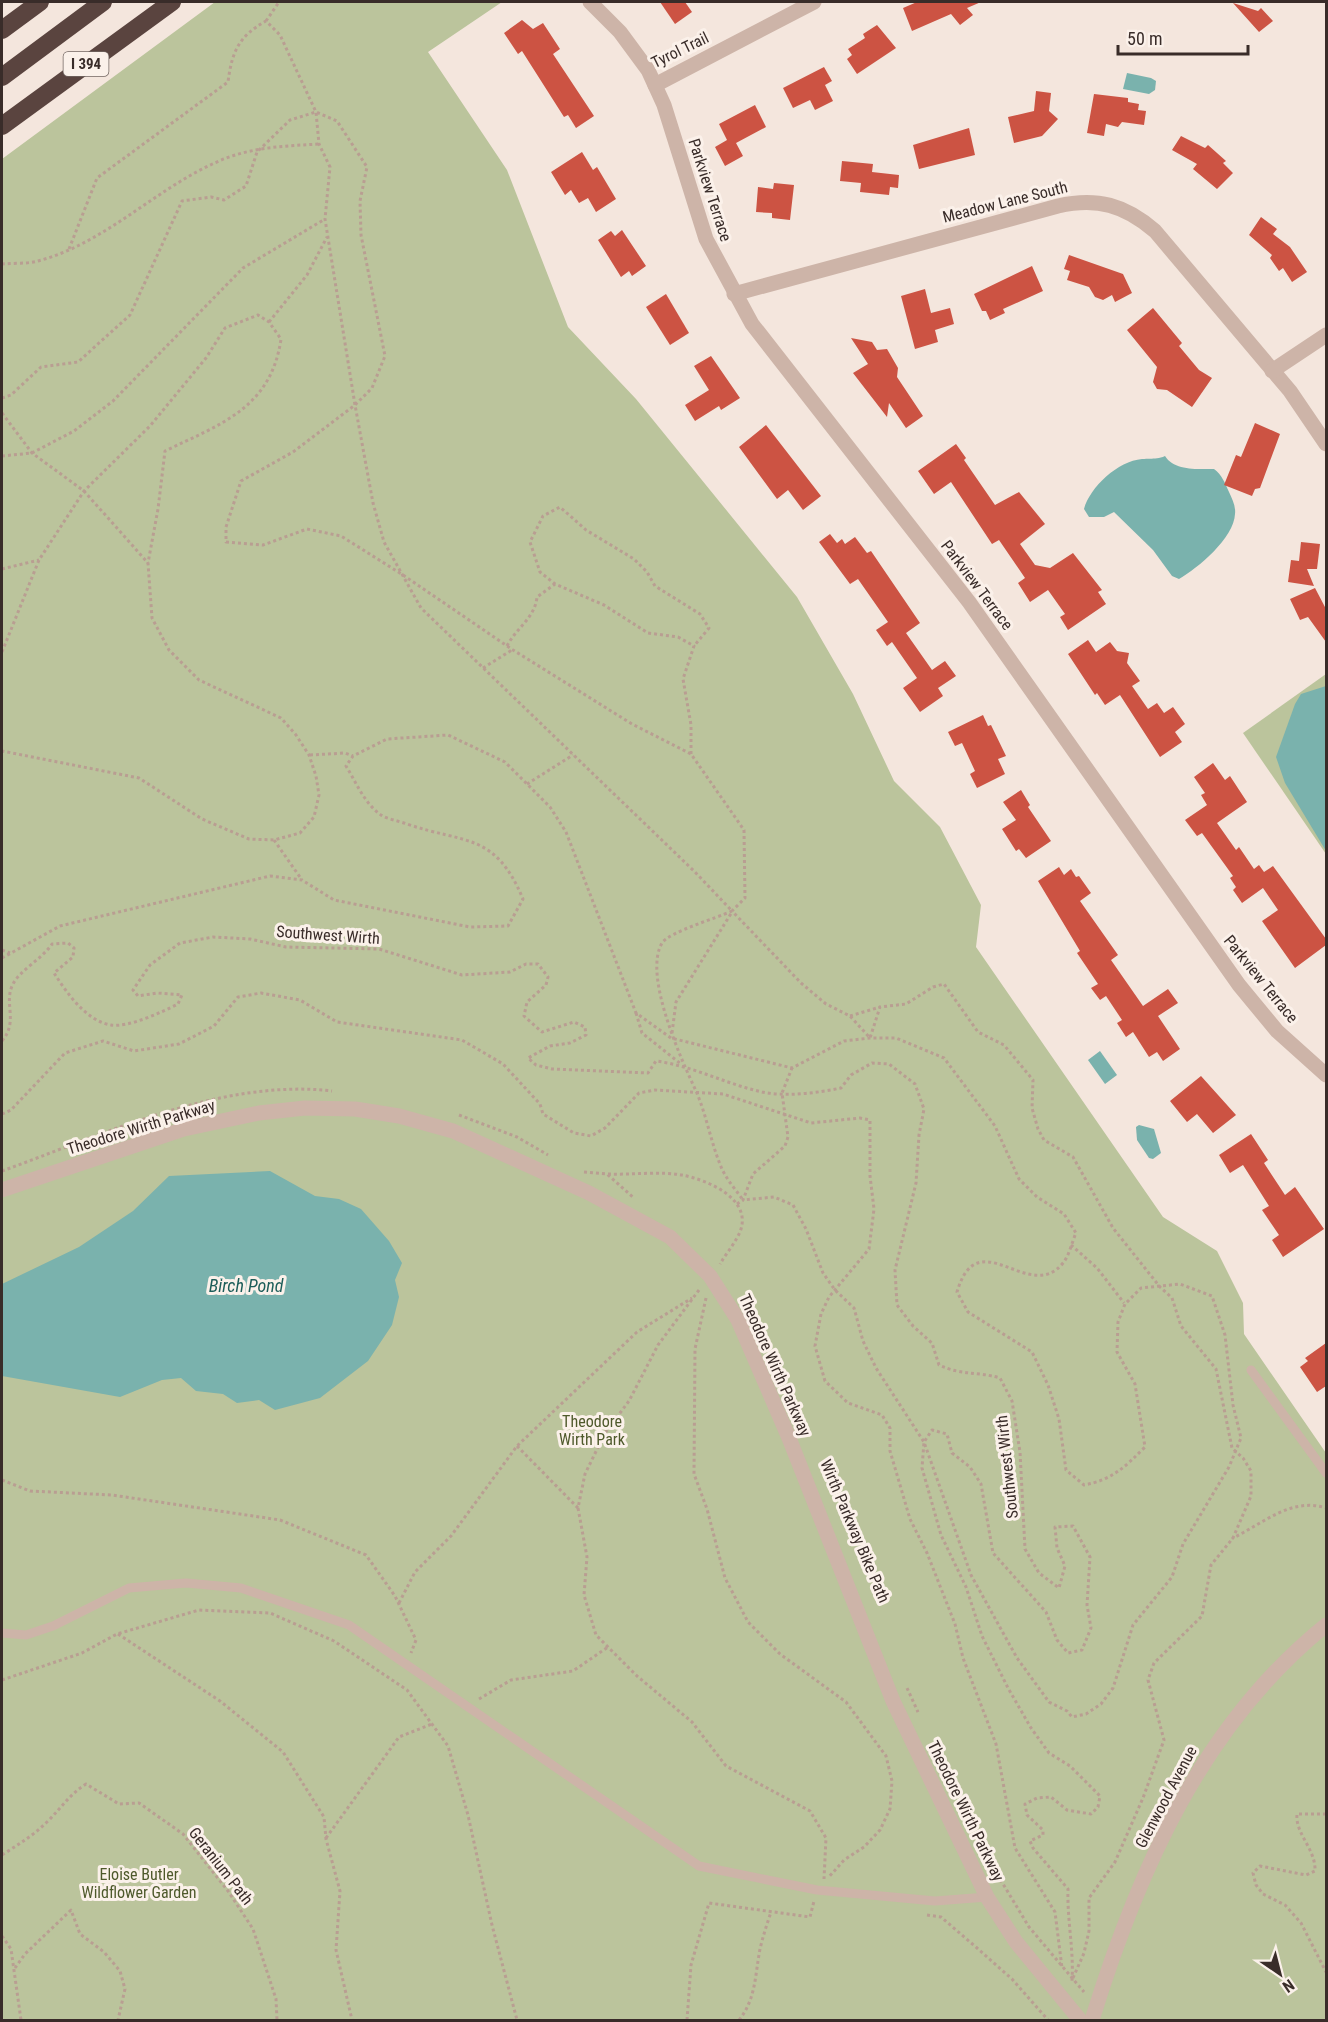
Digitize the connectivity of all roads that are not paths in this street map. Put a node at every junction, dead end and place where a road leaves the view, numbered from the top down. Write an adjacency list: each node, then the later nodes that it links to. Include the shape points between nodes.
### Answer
1 (40, 2): 6 (highway)
2 (103, 2): 7 (highway)
3 (172, 2): 9 (highway, I 394)
4 (590, 2): 8 (street, Tyrol Trail, via 638,54)
5 (814, 2): 8 (street, Tyrol Trail)
6 (2, 30)
7 (2, 76)
8 (655, 85): 10 (street, Parkview Terrace, via 706,239)
9 (2, 126)
10 (734, 294): 12 (street, Meadow Lane South, via 1058,206 1095,201 1131,213 1155,231); 14 (street, Parkview Terrace, via 778,360 975,610 1239,985 1277,1031)
11 (1326, 335): 12 (street)
12 (1272, 371): 13 (street, Meadow Lane South)
13 (1326, 444)
14 (1326, 1075)
15 (2, 1190): 20 (street, Theodore Wirth Parkway, via 184,1129 259,1113 305,1108 355,1109 453,1131 589,1193 670,1237 710,1276 738,1320 893,1701)
16 (1251, 1370): 17 (lane)
17 (1326, 1473)
18 (1326, 1625): 22 (street, Glenwood Avenue, via 1255,1691 1192,1781 1149,1868)
19 (2, 1633): 20 (lane, via 26,1635 53,1626 129,1588 186,1583 241,1588 349,1625 699,1866 817,1890 935,1901)
20 (987, 1897): 21 (street, Theodore Wirth Parkway, via 1016,1942)
21 (1080, 2020)
22 (1092, 2020)

